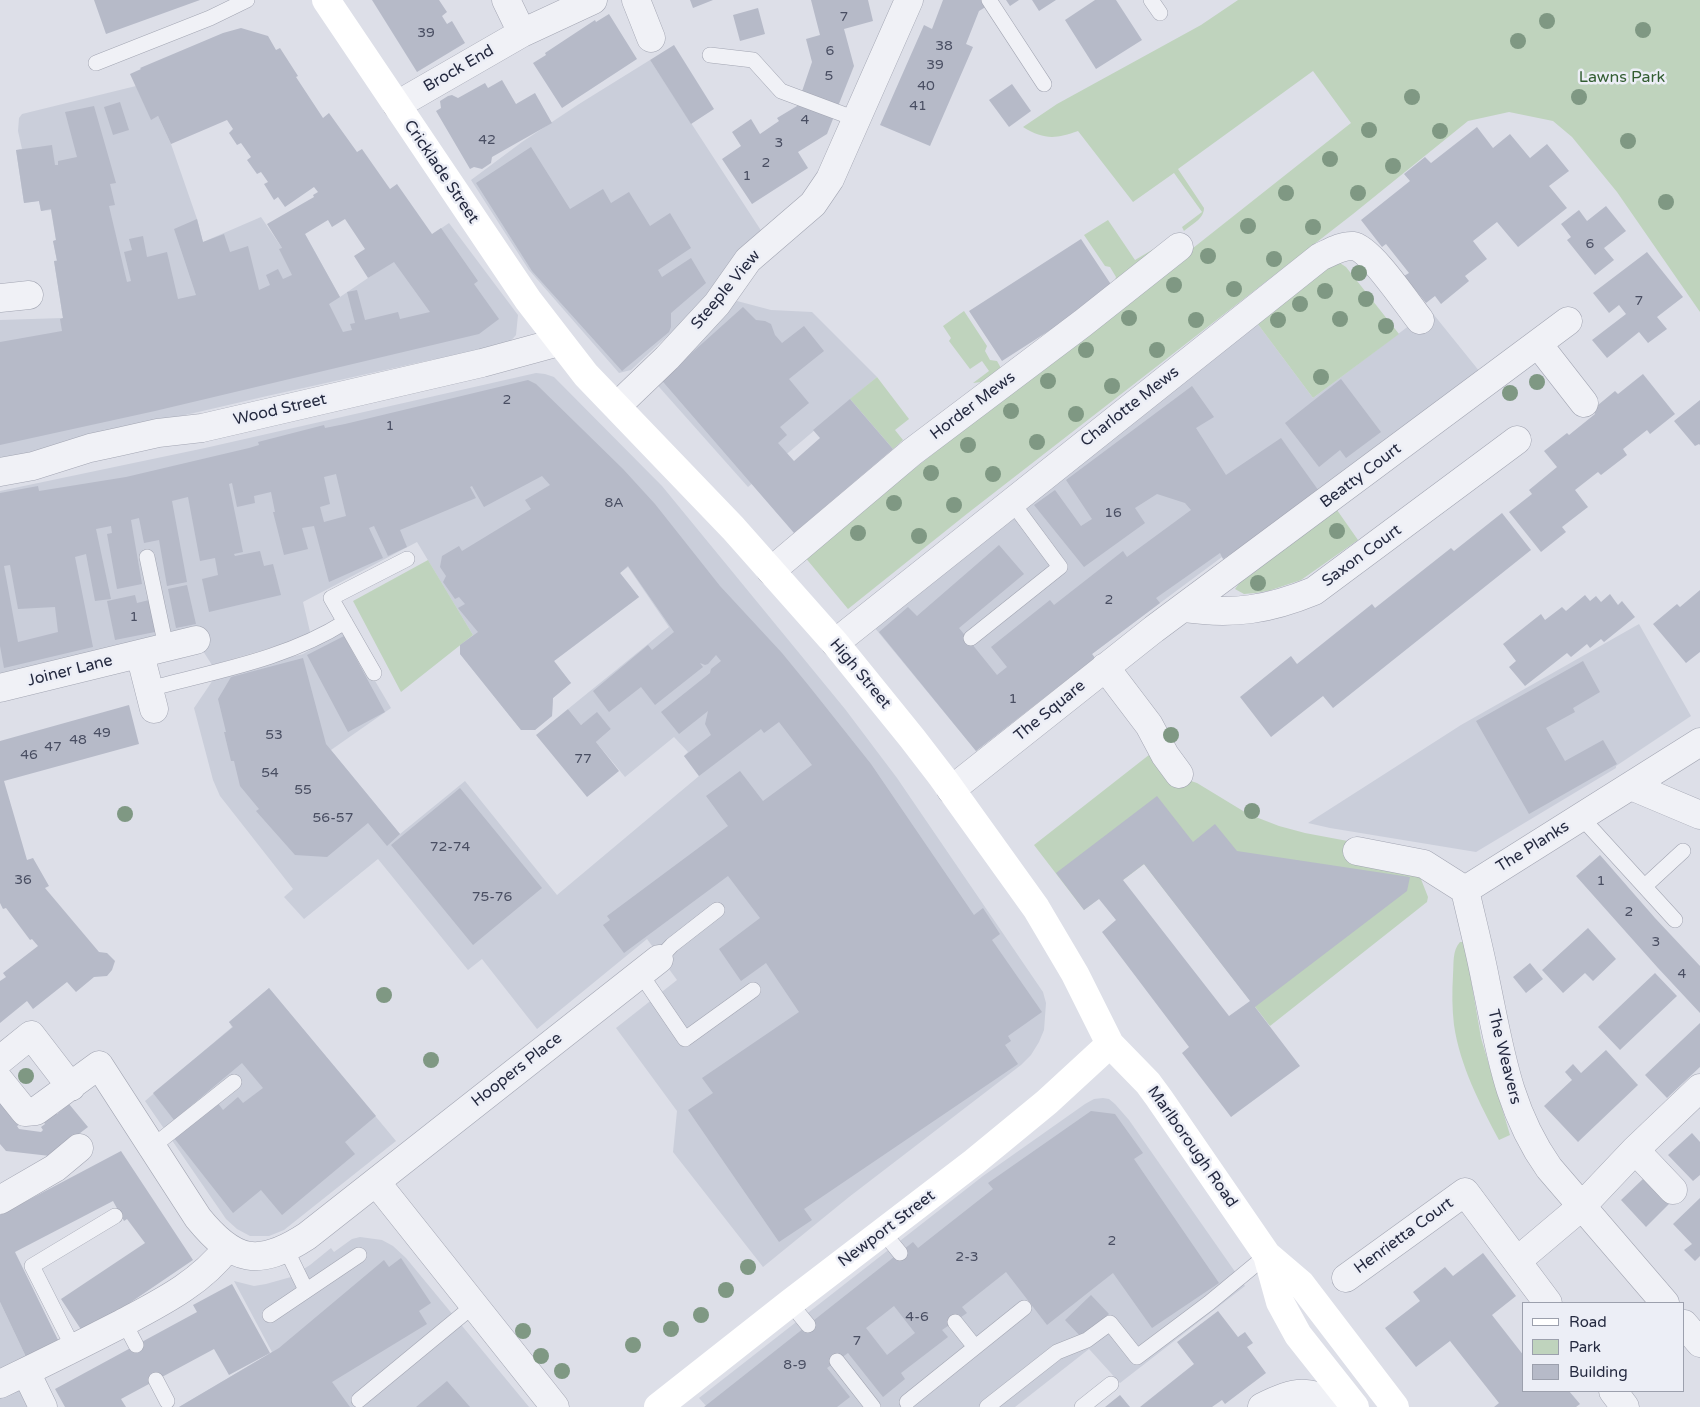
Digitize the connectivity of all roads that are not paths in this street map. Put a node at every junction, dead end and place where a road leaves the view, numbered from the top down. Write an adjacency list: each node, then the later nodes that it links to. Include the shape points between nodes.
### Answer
1 (246, 0): 13 (lane, via 210,18)
2 (326, 0): 15 (main road, Cricklade Street)
3 (506, 0): 10 (street)
4 (593, 0): 10 (street, Brock End)
5 (636, 0): 11 (street)
6 (909, 0): 16 (street, Steeple View)
7 (989, 0): 14 (lane)
8 (1151, 0): 9 (lane)
9 (1160, 13)
10 (522, 33): 15 (street, Brock End)
11 (651, 38)
12 (710, 56): 16 (lane, via 753,60 781,91)
13 (96, 63)
14 (1044, 84)
15 (397, 106): 22 (main road, Cricklade Street)
16 (856, 118): 25 (street, Steeple View, via 830,179 813,204 748,260 717,304)
17 (1179, 247): 31 (street, Horder Mews, via 912,452)
18 (28, 295): 19 (street)
19 (0, 298)
20 (1420, 320): 28 (street, Charlotte Mews, via 1365,252 1353,246 1336,249 1320,257)
21 (1568, 321): 23 (street, Beatty Court)
22 (559, 342): 25 (main road, High Street); 27 (street, Wood Street, via 482,363 202,428 158,433 90,448 33,466)
23 (1538, 344): 24 (street); 32 (street, Beatty Court)
24 (1584, 403)
25 (617, 406): 31 (main road, High Street)
26 (1517, 440): 32 (street, Saxon Court, via 1314,591 1258,609 1210,612)
27 (0, 472)
28 (1012, 501): 34 (lane, via 1060,567); 36 (street, Charlotte Mews)
29 (147, 557): 37 (lane)
30 (407, 559): 33 (lane, via 331,598)
31 (771, 571): 36 (main road, High Street)
32 (1183, 608): 39 (street, Beatty Court)
33 (345, 622): 40 (lane); 42 (lane, via 293,649)
34 (971, 638)
35 (196, 640): 37 (street, Joiner Lane)
36 (835, 643): 46 (main road, High Street)
37 (166, 647): 38 (street, Joiner Lane)
38 (140, 654): 41 (street, Joiner Lane); 42 (street)
39 (1105, 667): 44 (street); 46 (street, The Square)
40 (374, 673)
41 (0, 688)
42 (151, 699)
43 (1700, 742): 45 (street, The Planks)
44 (1180, 774)
45 (1631, 786): 47 (street); 48 (street, The Planks)
46 (951, 790): 57 (main road, High Street, via 1036,908 1075,974)
47 (1700, 815)
48 (1581, 817): 51 (lane); 52 (street, The Planks)
49 (1357, 851): 52 (street, via 1424,864)
50 (1683, 851): 51 (lane)
51 (1645, 886): 54 (lane)
52 (1465, 890): 69 (street, The Weavers, via 1510,1092 1535,1148)
53 (717, 910): 55 (lane)
54 (1675, 920)
55 (649, 966): 56 (lane, via 685,1040); 66 (street, Hoopers Place)
56 (753, 990)
57 (1110, 1044): 71 (main road, Newport Street, via 996,1144); 76 (main road, Marlborough Road, via 1148,1083)
58 (0, 1060): 61 (street, via 31,1036)
59 (0, 1081): 61 (street, via 25,1112 30,1113)
60 (234, 1082): 63 (lane)
61 (71, 1087): 63 (street, Hoopers Place, via 100,1065)
62 (1700, 1088): 65 (street)
63 (152, 1147): 72 (street, Hoopers Place, via 198,1218)
64 (80, 1148): 68 (street, via 55,1168)
65 (1635, 1150): 67 (street); 69 (street)
66 (376, 1182): 73 (street, Hoopers Place, via 307,1236); 83 (street)
67 (1673, 1190)
68 (0, 1200)
69 (1580, 1206): 77 (street); 81 (street, The Weavers)
70 (115, 1216): 91 (lane, via 32,1266)
71 (883, 1232): 74 (lane); 82 (main road, Newport Street)
72 (227, 1248): 73 (street, Hoopers Place, via 243,1255 262,1255); 91 (street, via 217,1262 130,1333)
73 (286, 1248): 79 (lane)
74 (900, 1253)
75 (359, 1255): 79 (lane)
76 (1267, 1255): 105 (lane, via 1137,1357 1110,1323 1087,1340 1057,1352); 109 (main road, Marlborough Road, via 1280,1302 1298,1334); 110 (main road, Marlborough Road, via 1302,1284)
77 (1517, 1261): 78 (street, Henrietta Court, via 1464,1192); 80 (street, Henrietta Court)
78 (1346, 1278)
79 (306, 1290): 85 (lane)
80 (1547, 1302)
81 (1664, 1302)
82 (790, 1303): 87 (lane); 103 (main road, Newport Street)
83 (473, 1306): 98 (lane); 101 (street)
84 (1024, 1308): 90 (lane)
85 (270, 1315)
86 (955, 1322): 90 (lane)
87 (808, 1325)
88 (1685, 1325): 89 (street)
89 (1700, 1343)
90 (975, 1347): 100 (lane)
91 (74, 1349): 93 (street)
92 (837, 1361): 104 (lane)
93 (38, 1366): 95 (street); 102 (street)
94 (156, 1380): 99 (lane)
95 (0, 1384)
96 (1110, 1384): 106 (lane)
97 (1614, 1392): 111 (street)
98 (359, 1400)
99 (167, 1401)
100 (907, 1402)
101 (551, 1406)
102 (44, 1407)
103 (658, 1407)
104 (874, 1407)
105 (987, 1407)
106 (1082, 1407)
107 (1262, 1407): 108 (street, via 1293,1394 1306,1393)
108 (1347, 1407)
109 (1355, 1407)
110 (1395, 1407)
111 (1625, 1407)

